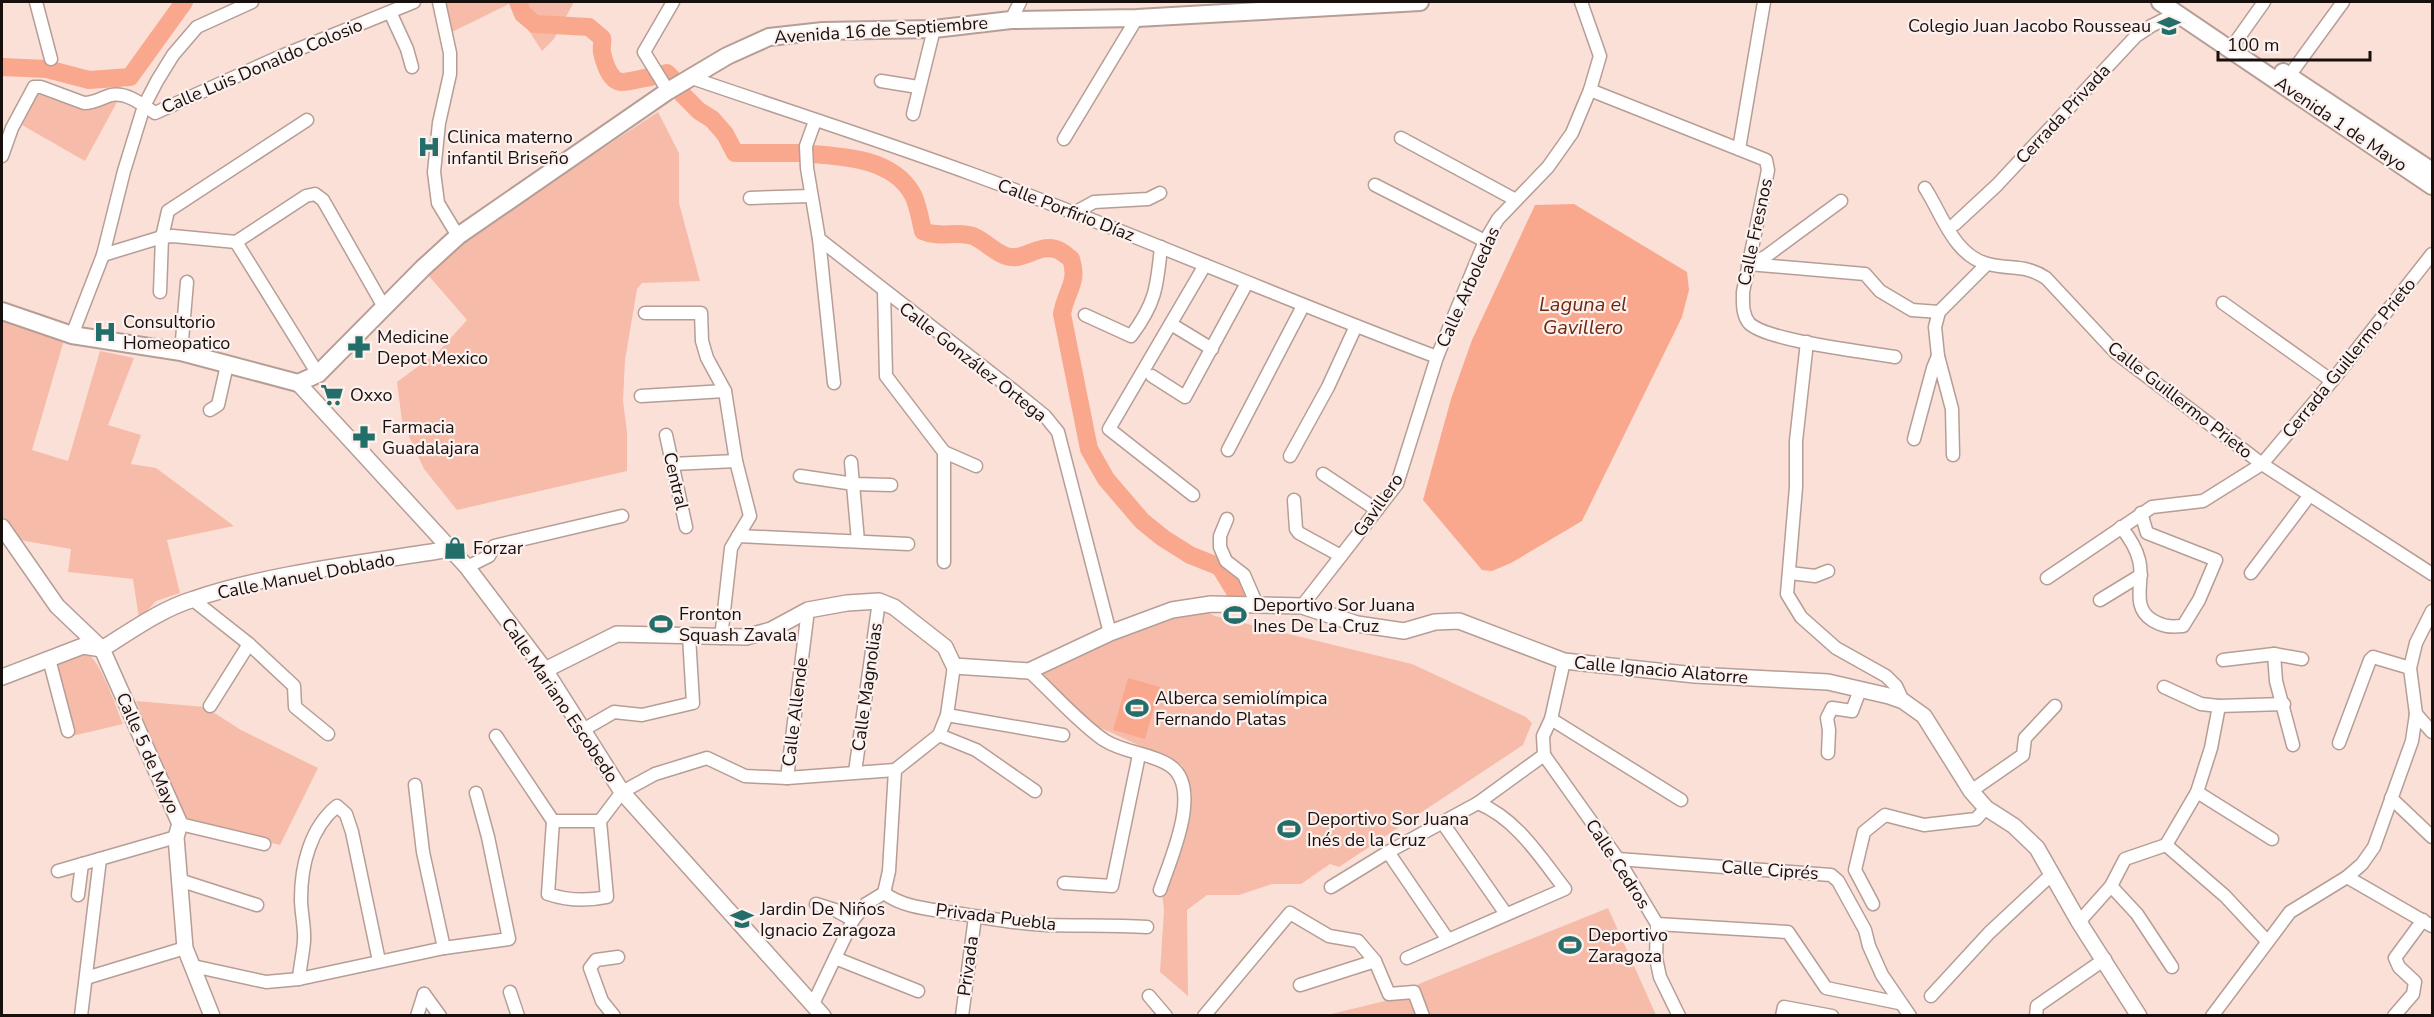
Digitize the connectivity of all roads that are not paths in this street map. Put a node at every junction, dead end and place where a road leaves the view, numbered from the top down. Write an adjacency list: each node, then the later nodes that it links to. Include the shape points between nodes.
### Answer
1 (36, 2): 20 (street)
2 (252, 2): 28 (street, Calle Luis Donaldo Colosio, via 197,27 173,55)
3 (414, 2): 15 (street, Calle Luis Donaldo Colosio)
4 (439, 2): 47 (street, via 450,74 434,172 438,203)
5 (673, 2): 27 (street, via 644,52)
6 (1020, 2): 17 (street)
7 (1420, 2): 13 (main road, Avenida 16 de Septiembre)
8 (1581, 2): 26 (street, Calle Arboledas, via 1600,56)
9 (1764, 2): 34 (street)
10 (2160, 2): 14 (main road, Avenida 1 de Mayo)
11 (2264, 2): 19 (street)
12 (2343, 2): 22 (street)
13 (1355, 3): 16 (main road, Avenida 16 de Septiembre)
14 (2178, 7): 19 (main road, Avenida 1 de Mayo); 38 (main road, Avenida 1 de Mayo); 46 (street, Cerrada Privada, via 2136,36 1997,185)
15 (390, 12): 21 (street); 28 (street, Calle Luis Donaldo Colosio, via 155,113)
16 (1137, 18): 17 (main road, Avenida 16 de Septiembre); 33 (street)
17 (1011, 20): 18 (main road, Avenida 16 de Septiembre)
18 (934, 29): 23 (main road, Avenida 16 de Septiembre, via 823,31 769,37); 25 (street)
19 (2237, 40): 22 (main road, Avenida 1 de Mayo)
20 (51, 59)
21 (412, 67)
22 (2289, 76): 36 (main road, Avenida 1 de Mayo)
23 (690, 77): 27 (main road, Avenida 16 de Septiembre); 31 (street, Calle Porfirio Díaz)
24 (881, 81): 25 (street)
25 (918, 87): 29 (street)
26 (1590, 90): 34 (street, Calle Fresnos); 43 (street, Calle Arboledas, via 1572,133 1548,167)
27 (668, 91): 47 (main road, Avenida 16 de Septiembre)
28 (144, 106): 35 (street, Calle Luis Donaldo Colosio, via 119,94 84,103 34,87); 54 (street, Calle Luis Donaldo Colosio)
29 (913, 114)
30 (306, 120): 48 (street, via 168,211)
31 (815, 121): 41 (street, via 806,146); 45 (street, Calle Porfirio Díaz, via 969,172)
32 (1401, 138): 43 (street)
33 (1064, 139)
34 (1739, 149): 55 (street, Calle Fresnos, via 1766,160 1768,165)
35 (2, 156)
36 (2433, 171)
37 (1375, 185): 50 (street)
38 (2433, 186)
39 (1925, 188): 56 (street, Calle Guillermo Prieto, via 1946,229 1968,253)
40 (1160, 193): 45 (street, via 1148,199 1094,201)
41 (810, 196): 42 (street); 49 (street)
42 (750, 198)
43 (1514, 200): 50 (street, Calle Arboledas)
44 (1841, 201): 55 (street, via 1765,257)
45 (1074, 213): 52 (street, Calle Porfirio Díaz)
46 (1955, 224)
47 (458, 236): 64 (main road, Avenida 16 de Septiembre)
48 (162, 237): 51 (street); 54 (street); 61 (street)
49 (819, 239): 60 (street, Calle González Ortega); 83 (street)
50 (1485, 241): 76 (street, Calle Arboledas)
51 (236, 242): 64 (street, via 315,194 323,200); 79 (street)
52 (1161, 247): 57 (street, Calle Porfirio Díaz); 68 (street, via 1157,286 1147,315 1131,336)
53 (2433, 254): 81 (street, Cerrada Guillermo Prieto)
54 (103, 255): 71 (street, Calle Luis Donaldo Colosio)
55 (1748, 264): 66 (street, via 1865,274 1880,291 1912,310); 72 (street, Calle Fresnos, via 1743,292 1747,321 1765,332)
56 (1987, 264): 66 (street); 96 (street, Calle Guillermo Prieto, via 2034,270 2046,278 2115,352)
57 (1205, 265): 59 (street, Calle Porfirio Díaz); 69 (street)
58 (188, 282): 74 (street)
59 (1247, 283): 63 (street, Calle Porfirio Díaz); 73 (street)
60 (884, 291): 90 (street, via 886,376); 132 (street, Calle González Ortega, via 1045,416 1058,432)
61 (160, 292)
62 (2223, 303): 81 (street)
63 (1303, 306): 70 (street, Calle Porfirio Díaz); 89 (street)
64 (384, 307): 79 (main road, Avenida 16 de Septiembre)
65 (2, 311): 71 (main road)
66 (1939, 312): 75 (street, via 1935,327)
67 (645, 313): 84 (street, via 701,313 704,350)
68 (1085, 315)
69 (1172, 324): 73 (street); 102 (street, via 1109,429)
70 (1356, 326): 76 (street, Calle Porfirio Díaz); 92 (street)
71 (72, 335): 74 (main road)
72 (1807, 342): 77 (street, Calle Fresnos); 120 (street, via 1796,441)
73 (1212, 349): 80 (street, via 1185,397)
74 (181, 352): 78 (main road)
75 (1938, 356): 88 (street); 91 (street, via 1952,409)
76 (1437, 357): 105 (street, Gavillero, via 1397,484)
77 (1895, 357)
78 (226, 365): 82 (main road); 86 (street, via 218,405)
79 (318, 374): 82 (main road, Avenida 16 de Septiembre)
80 (1152, 376)
81 (2332, 381): 96 (street, Cerrada Guillermo Prieto)
82 (298, 383): 115 (street, Calle Mariano Escobedo)
83 (834, 383)
84 (725, 391): 85 (street); 93 (street)
85 (641, 396)
86 (210, 410)
87 (666, 435): 95 (street, Central)
88 (1914, 439)
89 (1228, 450)
90 (944, 452): 97 (street); 117 (street)
91 (1953, 455)
92 (1290, 456)
93 (736, 460): 95 (street); 112 (street, via 750,516)
94 (851, 462): 100 (street)
95 (672, 464): 110 (street, Central)
96 (2262, 464): 103 (street, Calle Guillermo Prieto); 106 (street, Cerrada Guillermo Prieto, via 2204,501 2152,507)
97 (976, 466)
98 (1323, 474): 105 (street)
99 (800, 476): 100 (street)
100 (854, 484): 101 (street); 113 (street)
101 (891, 485)
102 (1193, 495)
103 (2309, 496): 121 (street); 122 (street, Calle Guillermo Prieto)
104 (1294, 500): 116 (street, via 1299,533)
105 (1377, 510): 116 (street, Gavillero)
106 (2141, 513): 111 (street, Cerrada Guillermo Prieto); 123 (street, via 2147,533 2216,560 2183,626 2165,627 2142,611)
107 (622, 516): 118 (street, via 494,546 489,556)
108 (1227, 519): 128 (street, via 1220,547 1226,561 1244,575)
109 (2, 527): 136 (street, Calle 5 de Mayo, via 57,606)
110 (686, 527)
111 (2121, 527): 123 (street, via 2133,544); 124 (street, Cerrada Guillermo Prieto)
112 (738, 536): 113 (street); 134 (street, via 731,548)
113 (858, 541): 114 (street)
114 (908, 544)
115 (450, 549): 118 (street, Calle Mariano Escobedo); 125 (street, Calle Manuel Doblado, via 251,582)
116 (1341, 556): 129 (street, Gavillero)
117 (944, 561)
118 (467, 567): 144 (street, Calle Mariano Escobedo)
119 (1828, 571): 120 (street, via 1815,576)
120 (1790, 573): 149 (street, via 1786,594 1801,617 1836,648 1886,676)
121 (2251, 573)
122 (2433, 574)
123 (2141, 575): 126 (street)
124 (2047, 578)
125 (192, 599): 135 (street); 136 (street, Calle Manuel Doblado)
126 (2100, 600)
127 (879, 601): 130 (street); 142 (street, via 894,607 945,647); 170 (street, Calle Magnolias)
128 (1257, 604): 129 (street, Calle Ignacio Alatorre); 132 (street, Calle Ignacio Alatorre, via 1211,604 1172,610)
129 (1302, 606): 141 (street, Calle Ignacio Alatorre, via 1357,624 1404,631 1435,622 1459,621)
130 (808, 610): 134 (street, via 771,630); 171 (street, Calle Allende)
131 (2433, 611): 143 (street, via 2416,644)
132 (1110, 633): 145 (street, Calle Ignacio Alatorre)
133 (689, 636): 134 (street); 144 (street, via 617,634); 157 (street, via 693,703 642,715 614,712)
134 (721, 638)
135 (249, 644): 151 (street); 160 (street, via 294,686 295,707)
136 (102, 649): 138 (street, via 83,646); 185 (street, Calle 5 de Mayo)
137 (2274, 654): 139 (street); 140 (street); 150 (street, via 2276,681)
138 (49, 659): 146 (street); 158 (street)
139 (2223, 660)
140 (2302, 660)
141 (1564, 661): 148 (street, Calle Ignacio Alatorre, via 1695,675 1828,682); 156 (street)
142 (954, 666): 145 (street, Calle Ignacio Alatorre); 155 (street)
143 (2410, 668): 154 (street); 164 (street, via 2379,657 2370,660)
144 (545, 670): 157 (street, Calle Mariano Escobedo)
145 (1029, 671): 167 (street, via 1105,740)
146 (2, 677)
147 (2164, 687): 153 (street, via 2201,704)
148 (1860, 690): 149 (street, Calle Ignacio Alatorre); 166 (street, via 1852,711 1832,708 1827,718)
149 (1903, 701): 174 (street, Calle Ignacio Alatorre, via 1924,716)
150 (2284, 704): 153 (street); 165 (street)
151 (210, 706)
152 (2055, 706): 174 (street, via 2025,738 2023,755)
153 (2219, 706): 176 (street)
154 (2416, 714): 159 (street); 178 (street, via 2412,741)
155 (947, 715): 161 (street); 162 (street)
156 (1551, 719): 168 (street, via 1543,736); 179 (street)
157 (583, 730): 175 (street, Calle Mariano Escobedo)
158 (68, 731)
159 (2433, 732)
160 (328, 734)
161 (939, 735): 169 (street); 173 (street, via 976,750)
162 (1063, 735)
163 (496, 736): 182 (street)
164 (2339, 743)
165 (2293, 745)
166 (1828, 753)
167 (1139, 755): 198 (street, via 1112,886); 201 (street, via 1168,764 1178,773 1185,792 1185,813)
168 (1544, 755): 180 (street); 191 (street, Calle Cedros)
169 (895, 770): 170 (street); 202 (street, via 889,871)
170 (855, 772): 171 (street)
171 (787, 778): 175 (street, via 745,776 707,758 654,774)
172 (415, 785): 217 (street, via 423,852)
173 (1035, 791)
174 (1971, 791): 181 (street, Calle Ignacio Alatorre)
175 (622, 792): 183 (street); 234 (street, Calle Mariano Escobedo)
176 (2197, 792): 187 (street); 189 (street)
177 (476, 794): 217 (street, via 509,939)
178 (2391, 798): 186 (street); 196 (street, via 2374,847)
179 (1681, 800)
180 (1478, 803): 184 (street); 207 (street, via 1495,810 1524,836 1565,889)
181 (1986, 808): 195 (street, Calle Ignacio Alatorre, via 2014,826 2037,848); 205 (street, via 1976,819 1924,825 1885,815 1864,832 1855,870)
182 (553, 821): 183 (street); 183 (street, via 548,894 595,900 607,897)
183 (600, 821)
184 (1442, 822): 190 (street); 207 (street)
185 (178, 831): 188 (street); 192 (street); 197 (street, Calle 5 de Mayo)
186 (2433, 837)
187 (2272, 839)
188 (264, 844)
189 (2166, 845): 199 (street, via 2125,859); 215 (street, via 2225,896)
190 (1388, 852): 200 (street); 214 (street)
191 (1618, 859): 212 (street, Calle Cedros); 233 (street, Calle Ciprés, via 1831,875 1865,930 1878,967)
192 (100, 860): 193 (street); 226 (street)
193 (82, 864): 194 (street); 203 (street)
194 (58, 871)
195 (2051, 875): 210 (street, Calle Ignacio Alatorre); 232 (street, via 1989,933)
196 (2347, 877): 211 (street); 215 (street, via 2290,912)
197 (179, 880): 206 (street); 216 (street, Calle 5 de Mayo)
198 (1064, 883)
199 (2111, 886): 210 (street); 225 (street, via 2137,914)
200 (1330, 887)
201 (1160, 890)
202 (884, 893): 208 (street, Privada Puebla, via 895,901); 209 (street, via 866,904)
203 (78, 895)
204 (816, 904): 209 (street)
205 (1874, 904)
206 (257, 905)
207 (1506, 914): 214 (street)
208 (975, 917): 213 (street, Privada Puebla, via 1045,925); 242 (street, Privada)
209 (853, 920): 219 (street)
210 (2079, 922): 221 (street, Calle Ignacio Alatorre)
211 (2428, 922): 253 (street, via 2395,958 2415,982 2413,994)
212 (1657, 924): 233 (street, via 1788,932 1826,988); 246 (street, Calle Cedros, via 1660,977)
213 (1147, 927)
214 (1448, 940): 220 (street)
215 (2267, 941): 252 (street)
216 (185, 948): 224 (street, Calle 5 de Mayo); 226 (street)
217 (444, 948): 223 (street)
218 (618, 957): 240 (street, via 596,960 590,968 602,1001)
219 (835, 958): 229 (street); 234 (street)
220 (1407, 958)
221 (2105, 959): 250 (street, via 2037,1006); 251 (street, Calle Ignacio Alatorre)
222 (1376, 961): 228 (street); 244 (street, via 1358,941 1329,936 1290,913); 245 (street, via 1389,994 1414,993)
223 (379, 962): 227 (street); 227 (street, via 352,832 346,814 337,806 325,816 312,839 302,874 304,939)
224 (193, 966): 227 (street, via 266,982); 235 (street, Calle 5 de Mayo)
225 (2172, 967)
226 (86, 978): 236 (street)
227 (299, 979)
228 (1300, 985)
229 (918, 991)
230 (510, 993): 239 (street)
231 (1149, 996): 243 (street)
232 (1931, 996)
233 (1899, 1003): 249 (street, Calle Ciprés)
234 (813, 1004): 241 (street, Calle Mariano Escobedo)
235 (213, 1015)
236 (81, 1016)
237 (417, 1016): 238 (street, via 424,994)
238 (440, 1016)
239 (518, 1016)
240 (614, 1016)
241 (824, 1016)
242 (962, 1016)
243 (1166, 1016)
244 (1204, 1016)
245 (1423, 1016)
246 (1679, 1016)
247 (1782, 1016): 248 (street, via 1784,1007)
248 (1832, 1016)
249 (1910, 1016)
250 (2036, 1016)
251 (2139, 1016)
252 (2212, 1016)
253 (2394, 1016)

